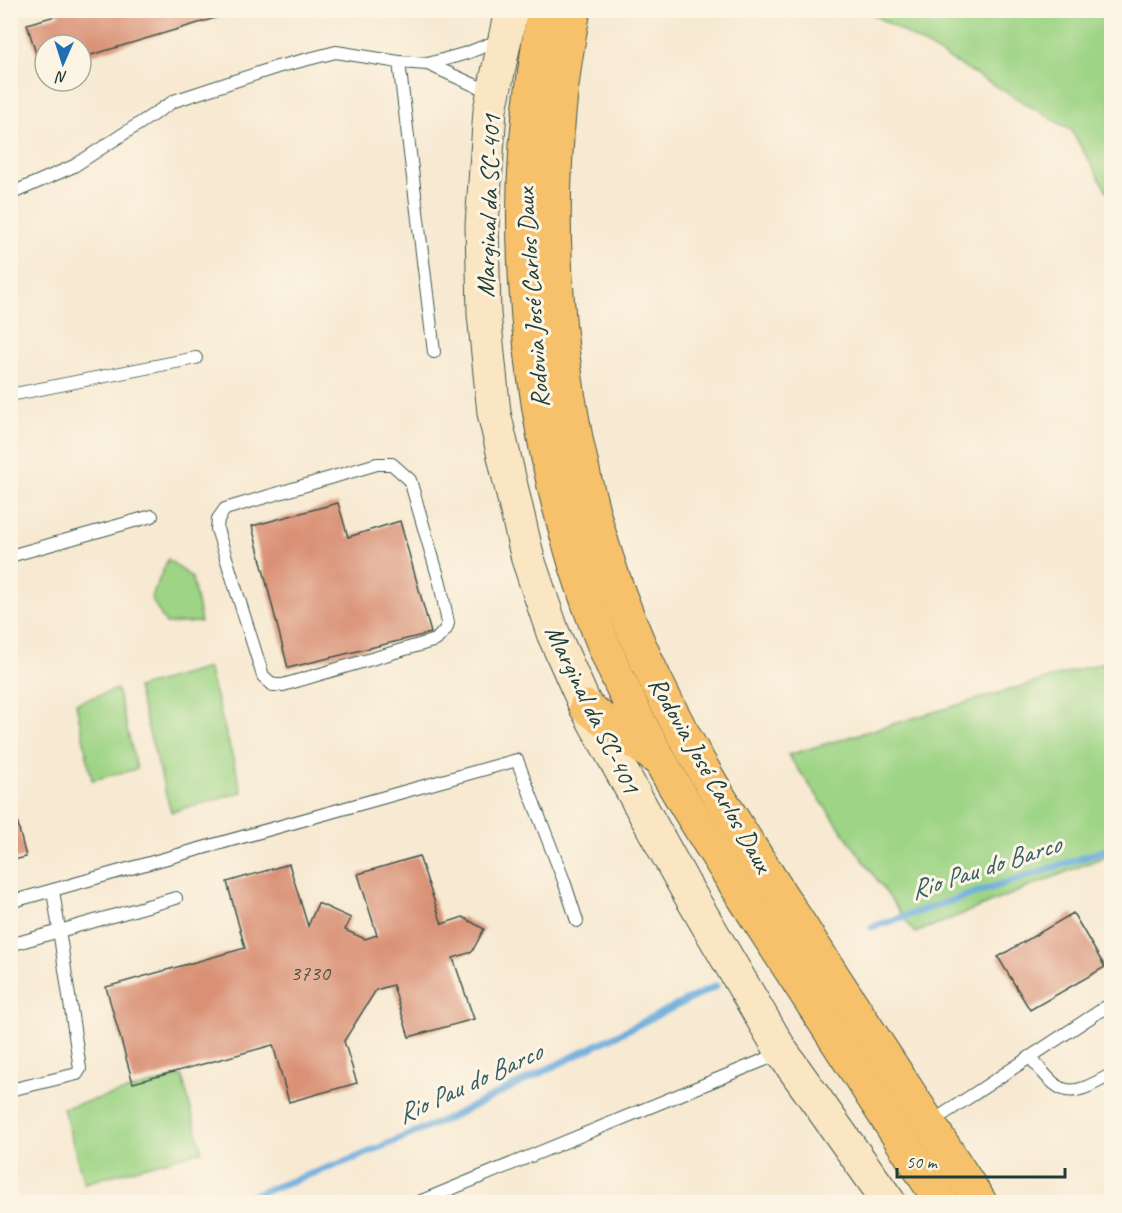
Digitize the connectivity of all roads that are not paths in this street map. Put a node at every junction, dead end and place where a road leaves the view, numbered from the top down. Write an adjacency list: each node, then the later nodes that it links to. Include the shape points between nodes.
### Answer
1 (544, 10): 15 (highway, Rodovia José Carlos Daux, via 529,102 524,169 523,247 536,397 549,470 578,574 600,635)
2 (574, 10): 27 (highway, Rodovia José Carlos Daux, via 564,60 554,175 555,263 568,388 582,463 607,556 655,679 715,793)
3 (508, 24): 5 (lane, via 467,53); 6 (main road, Marginal da SC-401)
4 (399, 62): 5 (lane); 7 (lane, via 336,52 174,100 74,166); 8 (lane)
5 (428, 64): 6 (lane)
6 (494, 93): 14 (main road, Marginal da SC-401, via 482,225 484,314 494,412 528,559 553,633)
7 (10, 194)
8 (434, 352)
9 (196, 358): 10 (lane)
10 (10, 395)
11 (152, 516): 12 (lane)
12 (10, 556)
13 (448, 623): 13 (lane, via 436,640 273,685 263,676 217,529 218,519 225,509 377,464 392,464 410,480)
14 (586, 707): 15 (highway); 23 (main road, Marginal da SC-401)
15 (658, 759): 30 (highway, Rodovia José Carlos Daux)
16 (53, 890): 18 (lane); 19 (lane, via 517,760); 20 (lane)
17 (176, 898): 20 (lane)
18 (10, 902)
19 (577, 921)
20 (60, 930): 21 (lane); 26 (lane, via 80,1069 77,1074)
21 (10, 945)
22 (1112, 1003): 24 (lane)
23 (782, 1053): 28 (lane); 29 (main road, Marginal da SC-401)
24 (1030, 1057): 25 (lane, via 1058,1088 1072,1091 1092,1086); 27 (lane)
25 (1112, 1074)
26 (10, 1090)
27 (929, 1124): 31 (highway, Rodovia José Carlos Daux)
28 (419, 1203)
29 (889, 1203)
30 (941, 1203)
31 (980, 1203)

